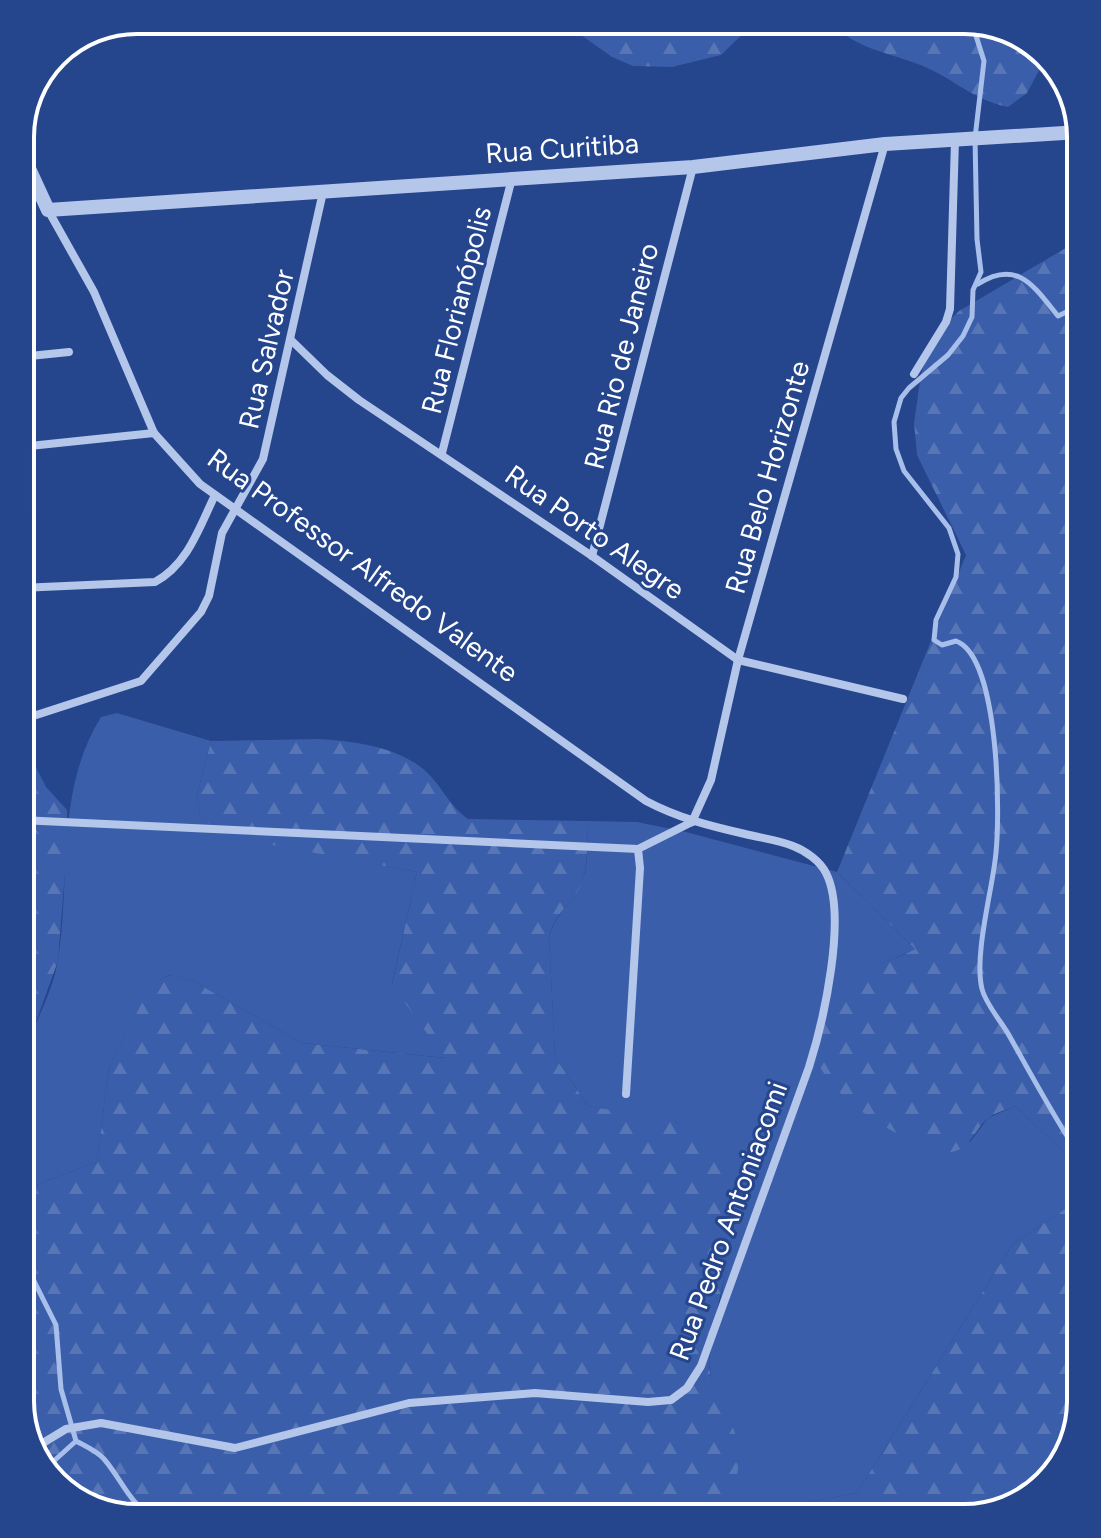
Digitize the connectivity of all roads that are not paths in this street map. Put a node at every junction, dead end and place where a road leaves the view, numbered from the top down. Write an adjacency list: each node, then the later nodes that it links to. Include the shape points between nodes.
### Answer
1 (1067, 133): 2 (street, Rua Curitiba)
2 (955, 140): 3 (street, Rua Curitiba); 14 (street, via 950,309)
3 (885, 144): 4 (street, Rua Curitiba); 22 (street, Rua Belo Horizonte)
4 (693, 167): 5 (street, Rua Curitiba); 20 (street, Rua Rio de Janeiro)
5 (512, 177): 7 (street, Rua Curitiba); 17 (street, Rua Florianópolis)
6 (34, 180): 9 (street, Rua Professor Alfredo Valente)
7 (323, 192): 10 (street, Rua Curitiba); 11 (street, Rua Salvador)
8 (34, 195): 9 (lane)
9 (41, 195): 10 (street, Rua Professor Alfredo Valente)
10 (48, 210): 15 (street, Rua Professor Alfredo Valente, via 94,292)
11 (291, 340): 17 (street, Rua Porto Alegre, via 359,400); 19 (street, Rua Salvador, via 263,459)
12 (69, 352): 13 (street)
13 (34, 356)
14 (914, 374)
15 (154, 433): 16 (street); 18 (street, Rua Professor Alfredo Valente)
16 (34, 446)
17 (442, 453): 20 (street, Rua Porto Alegre)
18 (215, 495): 19 (street, Rua Professor Alfredo Valente); 21 (street, via 184,558 155,582)
19 (236, 509): 24 (street, Rua Salvador, via 222,533 201,612 152,673); 26 (street, Rua Professor Alfredo Valente, via 646,801)
20 (592, 556): 22 (street, Rua Porto Alegre)
21 (34, 587)
22 (738, 660): 23 (street, Rua Porto Alegre); 26 (street, Rua Belo Horizonte, via 711,780)
23 (903, 699)
24 (34, 716)
25 (34, 821): 27 (street)
26 (692, 822): 27 (street); 28 (street, Rua Professor Alfredo Valente, via 793,845 815,859 827,875 832,901)
27 (638, 849): 29 (street)
28 (832, 975): 30 (street, Rua Pedro Antoniacomi, via 809,1067 701,1366 687,1388 671,1400 535,1393 409,1403 235,1448 101,1423 66,1429)
29 (626, 1094)
30 (43, 1443)

